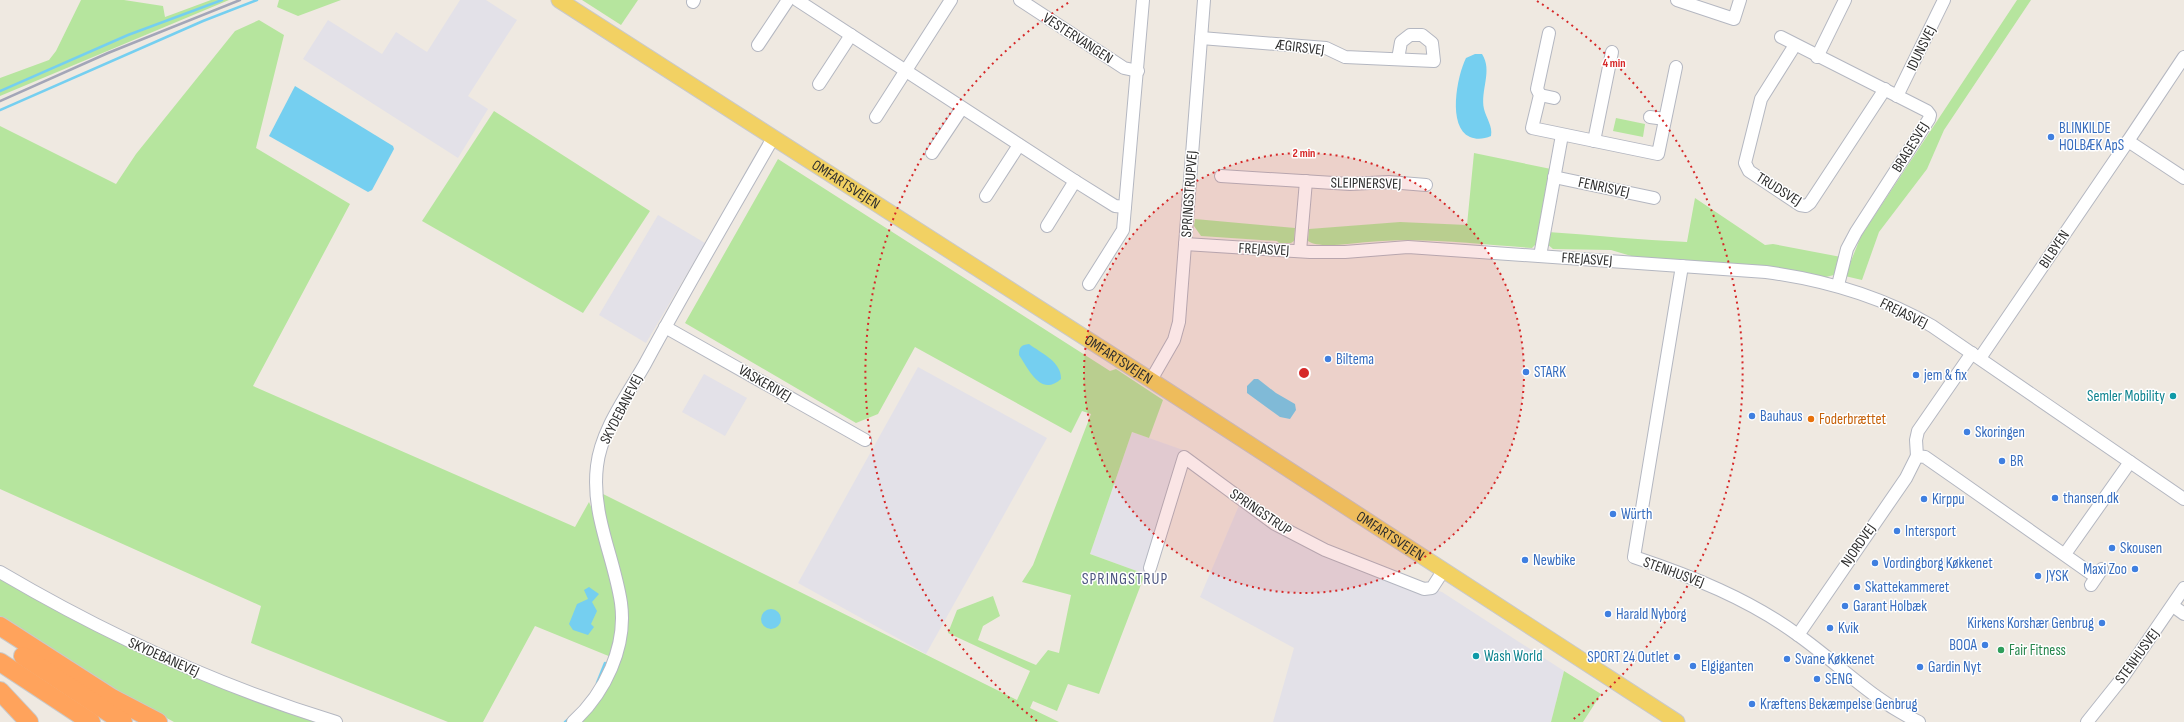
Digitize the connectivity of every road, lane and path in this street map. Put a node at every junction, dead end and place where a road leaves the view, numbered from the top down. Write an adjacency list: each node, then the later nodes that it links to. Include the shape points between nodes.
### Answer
1 (559, 0): 35 (main road, OMFARTSVEJEN)
2 (788, 0): 16 (street)
3 (797, 0): 13 (street)
4 (951, 0): 23 (street)
5 (1020, 0): 24 (street, VESTERVANGEN, via 1124,68)
6 (1143, 0): 24 (street, VESTERVANGEN)
7 (1204, 0): 14 (street, SPRINGSTRUPVEJ)
8 (1677, 0): 9 (street, via 1734,19)
9 (1740, 0)
10 (1845, 0): 19 (street)
11 (1944, 0): 28 (street, IDUNSVEJ)
12 (1549, 33): 27 (street, via 1537,89)
13 (851, 35): 23 (street); 25 (street)
14 (1201, 38): 21 (street, ÆGIRSVEJ, via 1326,48 1345,57); 50 (street, SPRINGSTRUPVEJ)
15 (1781, 38): 17 (street, BRAGESVEJ)
16 (758, 45)
17 (1795, 45): 19 (street, BRAGESVEJ); 26 (street, TRUDSVEJ, via 1761,99 1745,163 1749,171 1800,205 1806,206 1810,203)
18 (1612, 52): 36 (street)
19 (1817, 57): 26 (street, BRAGESVEJ)
20 (2184, 57): 37 (street, BILBYEN)
21 (1398, 59)
22 (1676, 66): 33 (street)
23 (906, 70): 30 (street); 32 (street)
24 (1138, 71): 48 (street, VESTERVANGEN)
25 (819, 84)
26 (1885, 90): 28 (street, BRAGESVEJ)
27 (1540, 95): 29 (street); 34 (street, via 1532,128)
28 (1898, 96): 55 (street, BRAGESVEJ, via 1927,111 1929,119 1856,232 1847,249)
29 (1554, 98)
30 (962, 108): 38 (street); 39 (street)
31 (1650, 116): 33 (street)
32 (876, 117)
33 (1665, 119): 36 (street, via 1658,154)
34 (1562, 135): 36 (street); 41 (street)
35 (773, 138): 56 (street, SKYDEBANEVEJ); 58 (main road, OMFARTSVEJEN)
36 (1594, 141)
37 (2128, 141): 42 (street); 57 (street, BILBYEN)
38 (1019, 145): 43 (street); 46 (street)
39 (932, 153)
40 (1222, 176): 44 (street, SLEIPNERSVEJ)
41 (1554, 177): 47 (street, FENRISVEJ); 52 (street)
42 (2184, 178)
43 (1075, 181): 48 (street, via 1115,206); 49 (street)
44 (1306, 181): 45 (street, SLEIPNERSVEJ); 51 (street)
45 (1426, 185)
46 (986, 196)
47 (1654, 198)
48 (1125, 207): 54 (street, VESTERVANGEN, via 1124,230)
49 (1047, 226)
50 (1185, 244): 51 (street, FREJASVEJ); 58 (street, SPRINGSTRUPVEJ, via 1178,330)
51 (1300, 251): 52 (street, FREJASVEJ, via 1345,252 1396,247)
52 (1540, 256): 53 (street, FREJASVEJ)
53 (1682, 266): 55 (street, FREJASVEJ, via 1766,272); 71 (street, STENHUSVEJ, via 1634,557 1712,586)
54 (1089, 284)
55 (1838, 285): 57 (street, FREJASVEJ, via 1904,311)
56 (665, 327): 59 (street, VASKERIVEJ); 80 (street, SKYDEBANEVEJ, via 605,436 598,456 596,476 599,519 621,603 620,633 617,649 603,686 592,704)
57 (1976, 355): 60 (street, via 1918,431); 61 (street, FREJASVEJ)
58 (1151, 380): 65 (main road, OMFARTSVEJEN)
59 (865, 440)
60 (1917, 456): 63 (street, via 1925,457); 71 (street, NJORDVEJ, via 1906,478)
61 (2130, 462): 62 (street, FREJASVEJ); 63 (street)
62 (2184, 499)
63 (2065, 554): 67 (street)
64 (1150, 568): 65 (street, SPRINGSTRUP, via 1184,458 1266,519 1325,550 1424,589 1432,588)
65 (1443, 571): 81 (main road, OMFARTSVEJEN)
66 (0, 572): 79 (street, SKYDEBANEVEJ, via 59,607 166,660 268,700)
67 (2096, 577)
68 (2184, 588): 69 (street, STENHUSVEJ)
69 (2180, 609): 83 (street, STENHUSVEJ); 84 (street, STENHUSVEJ)
70 (0, 626): 78 (highway, via 112,698)
71 (1798, 635): 82 (street, STENHUSVEJ, via 1867,691)
72 (0, 641): 77 (highway)
73 (0, 662): 76 (highway)
74 (0, 691): 75 (highway)
75 (29, 722)
76 (90, 722)
77 (123, 722)
78 (158, 722)
79 (336, 722)
80 (573, 722)
81 (1677, 722)
82 (1919, 722)
83 (2087, 722)
84 (2098, 722)

